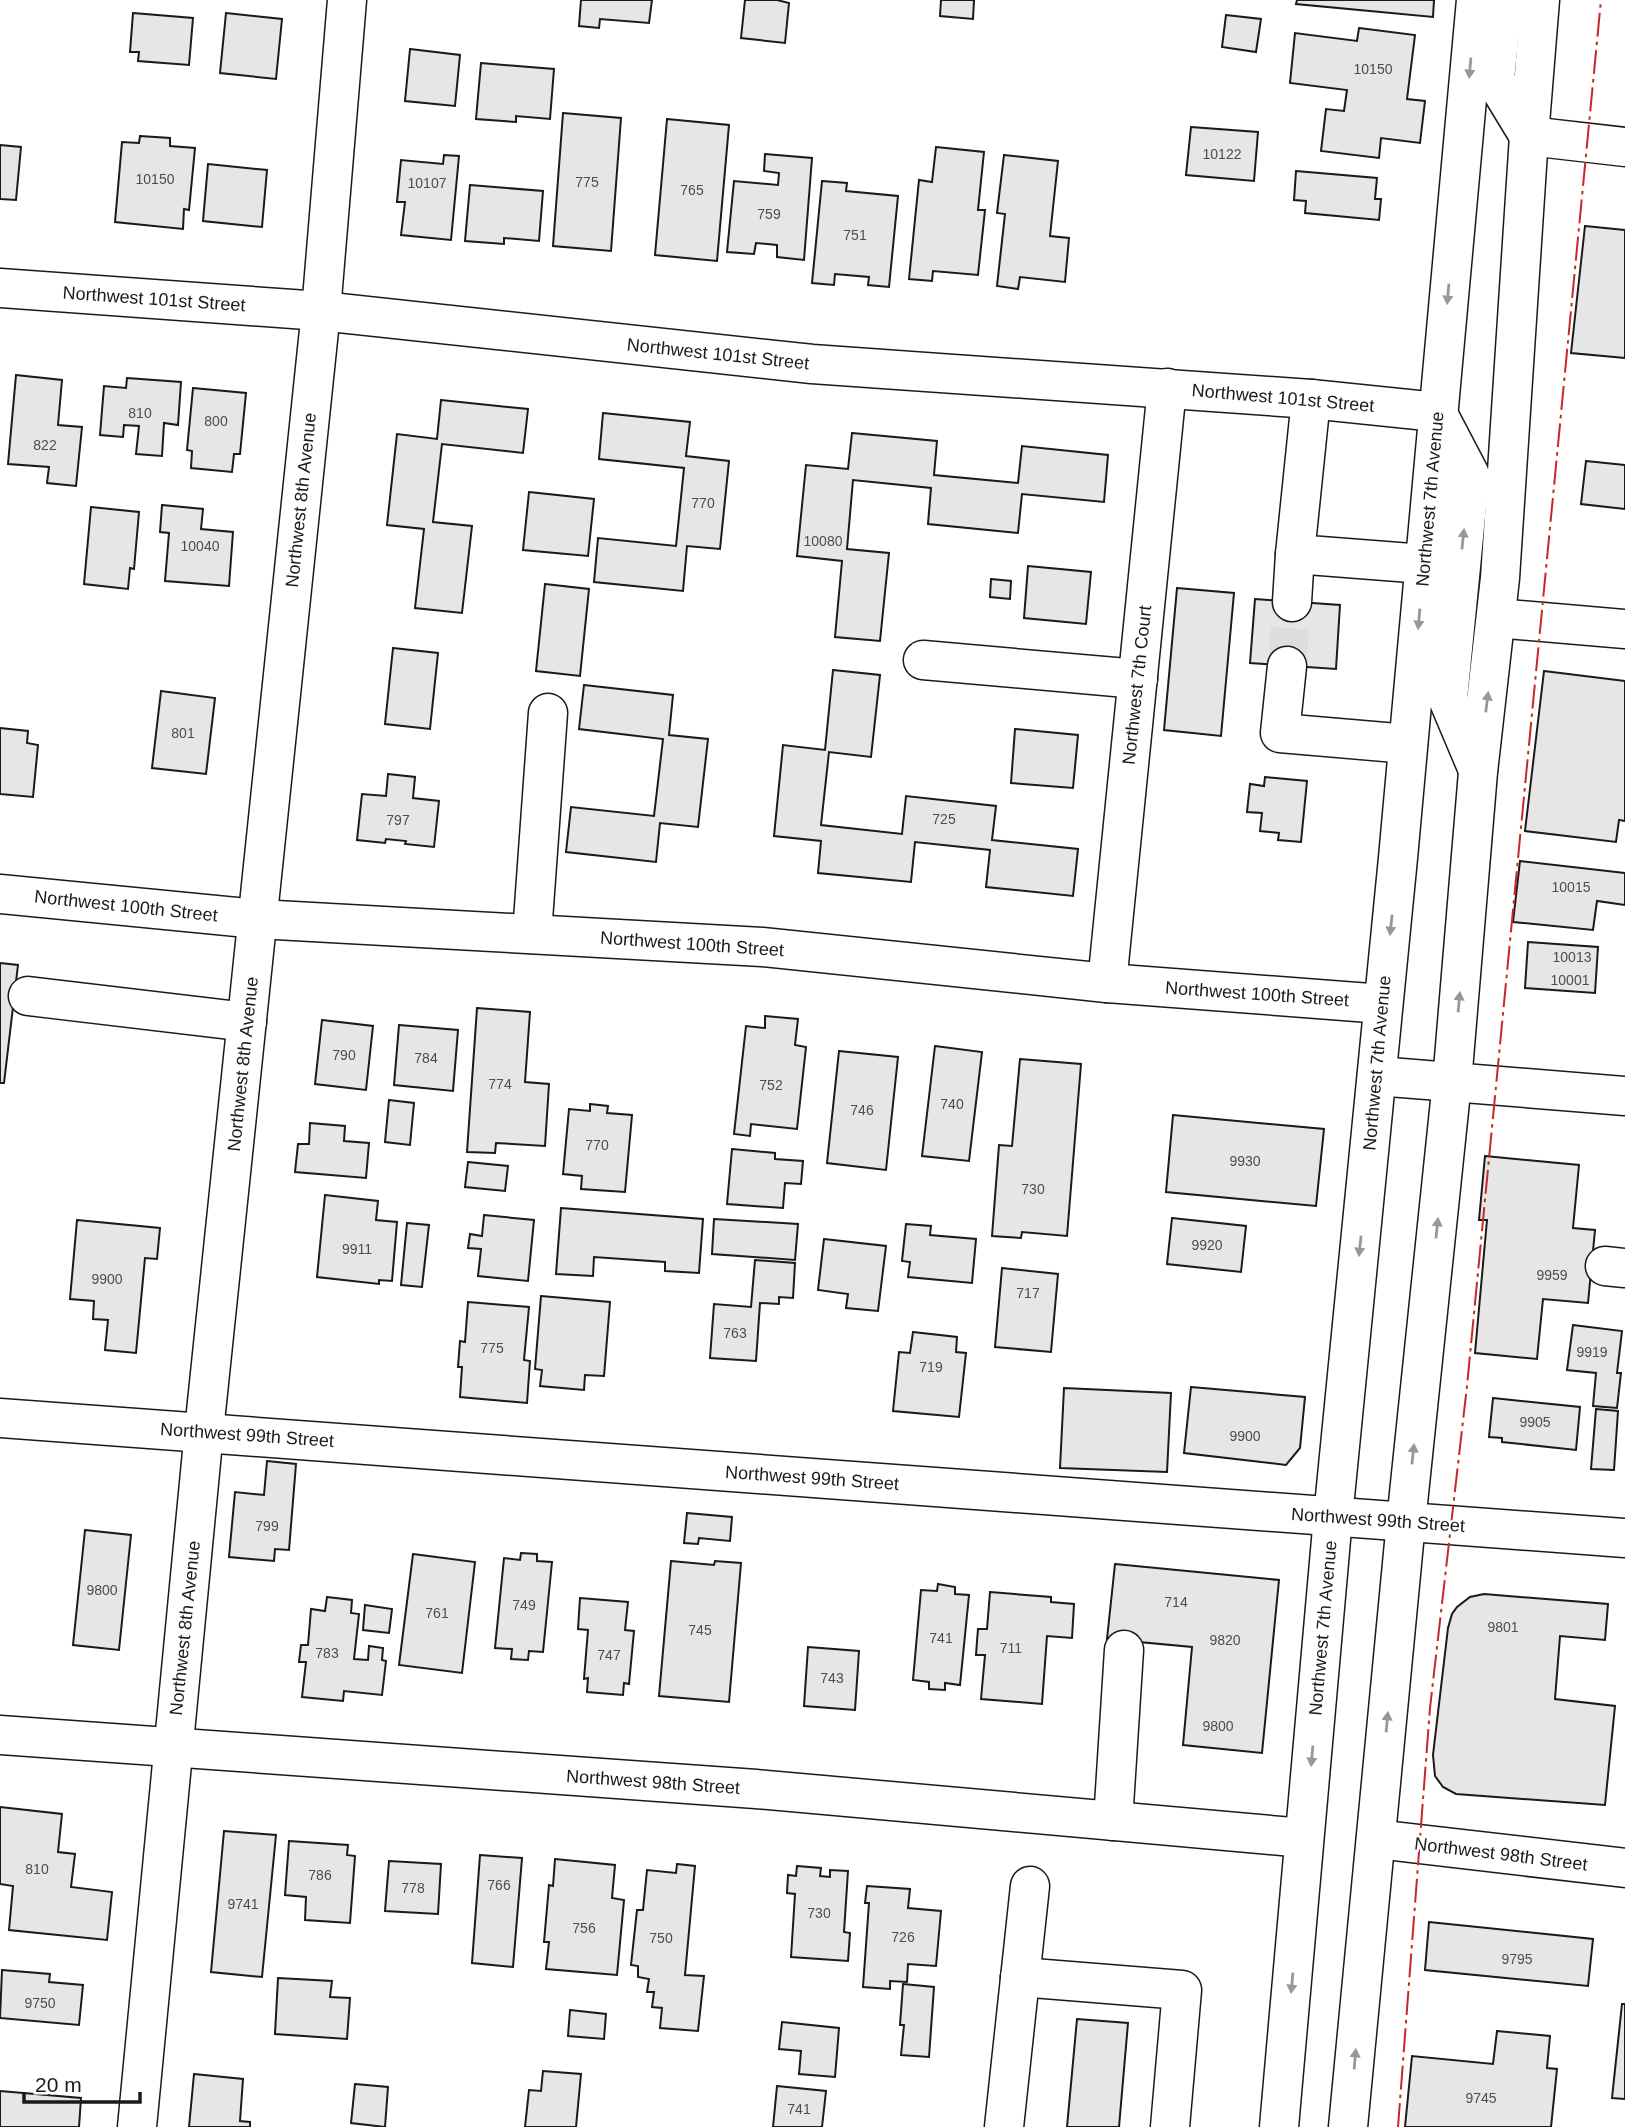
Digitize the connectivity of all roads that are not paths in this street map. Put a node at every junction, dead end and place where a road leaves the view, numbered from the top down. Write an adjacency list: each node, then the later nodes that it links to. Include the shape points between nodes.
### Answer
1 (347, 0): 8 (street, Northwest 8th Avenue)
2 (1476, 0): 11 (street, Northwest 7th Avenue, one-way to 11)
3 (1503, 0): 5 (street, via 1495,80)
4 (1540, 0): 5 (street)
5 (1529, 136): 6 (street); 15 (street)
6 (1625, 147)
7 (0, 288): 8 (street, Northwest 101st Street)
8 (321, 311): 9 (street, Northwest 101st Street, via 812,364); 24 (street, Northwest 8th Avenue)
9 (1167, 388): 10 (street, Northwest 101st Street); 19 (street, Northwest 7th Court)
10 (1311, 399): 11 (street, Northwest 101st Street); 12 (street)
11 (1437, 412): 13 (street, Northwest 7th Avenue); 22 (street, one-way to 11, via 1448,699 1469,475)
12 (1295, 554): 13 (street); 14 (street)
13 (1424, 564): 21 (street, Northwest 7th Avenue, one-way to 21)
14 (1292, 601)
15 (1496, 618): 16 (street); 22 (street, one-way to 15)
16 (1625, 629)
17 (923, 660): 19 (street)
18 (1287, 666): 21 (street, via 1280,733)
19 (1138, 679): 26 (street, Northwest 7th Court)
20 (548, 713): 25 (street)
21 (1408, 744): 28 (street, Northwest 7th Avenue, one-way to 28)
22 (1478, 772): 31 (street, one-way to 22)
23 (0, 894): 24 (street, Northwest 100th Street)
24 (258, 919): 25 (street, Northwest 100th Street); 29 (street, Northwest 8th Avenue)
25 (532, 934): 26 (street, Northwest 100th Street, via 762,947)
26 (1107, 983): 28 (street, Northwest 100th Street)
27 (28, 996): 29 (street)
28 (1383, 1004): 30 (street, Northwest 7th Avenue)
29 (247, 1022): 34 (street, Northwest 8th Avenue)
30 (1377, 1076): 31 (street); 35 (street, Northwest 7th Avenue, one-way to 35)
31 (1452, 1082): 32 (street); 36 (street, one-way to 31)
32 (1625, 1096)
33 (0, 1418): 34 (street, Northwest 99th Street)
34 (204, 1431): 35 (street, Northwest 99th Street); 40 (street, Northwest 8th Avenue)
35 (1333, 1517): 36 (street, Northwest 99th Street); 42 (street, Northwest 7th Avenue, one-way to 42)
36 (1406, 1522): 37 (street, Northwest 99th Street); 43 (street, one-way to 36)
37 (1625, 1538)
38 (1124, 1650): 41 (street)
39 (0, 1735): 40 (street, Northwest 98th Street)
40 (173, 1748): 41 (street, Northwest 98th Street, via 756,1789); 47 (street, Northwest 8th Avenue)
41 (1113, 1821): 42 (street, Northwest 98th Street)
42 (1304, 1838): 50 (street, Northwest 7th Avenue, one-way to 50)
43 (1376, 1839): 44 (street, Northwest 98th Street); 51 (street, one-way to 43)
44 (1625, 1868)
45 (1030, 1886): 46 (street)
46 (1020, 1977): 48 (street); 49 (street, via 1182,1990)
47 (137, 2127)
48 (1004, 2127)
49 (1170, 2127)
50 (1279, 2127)
51 (1348, 2127)

